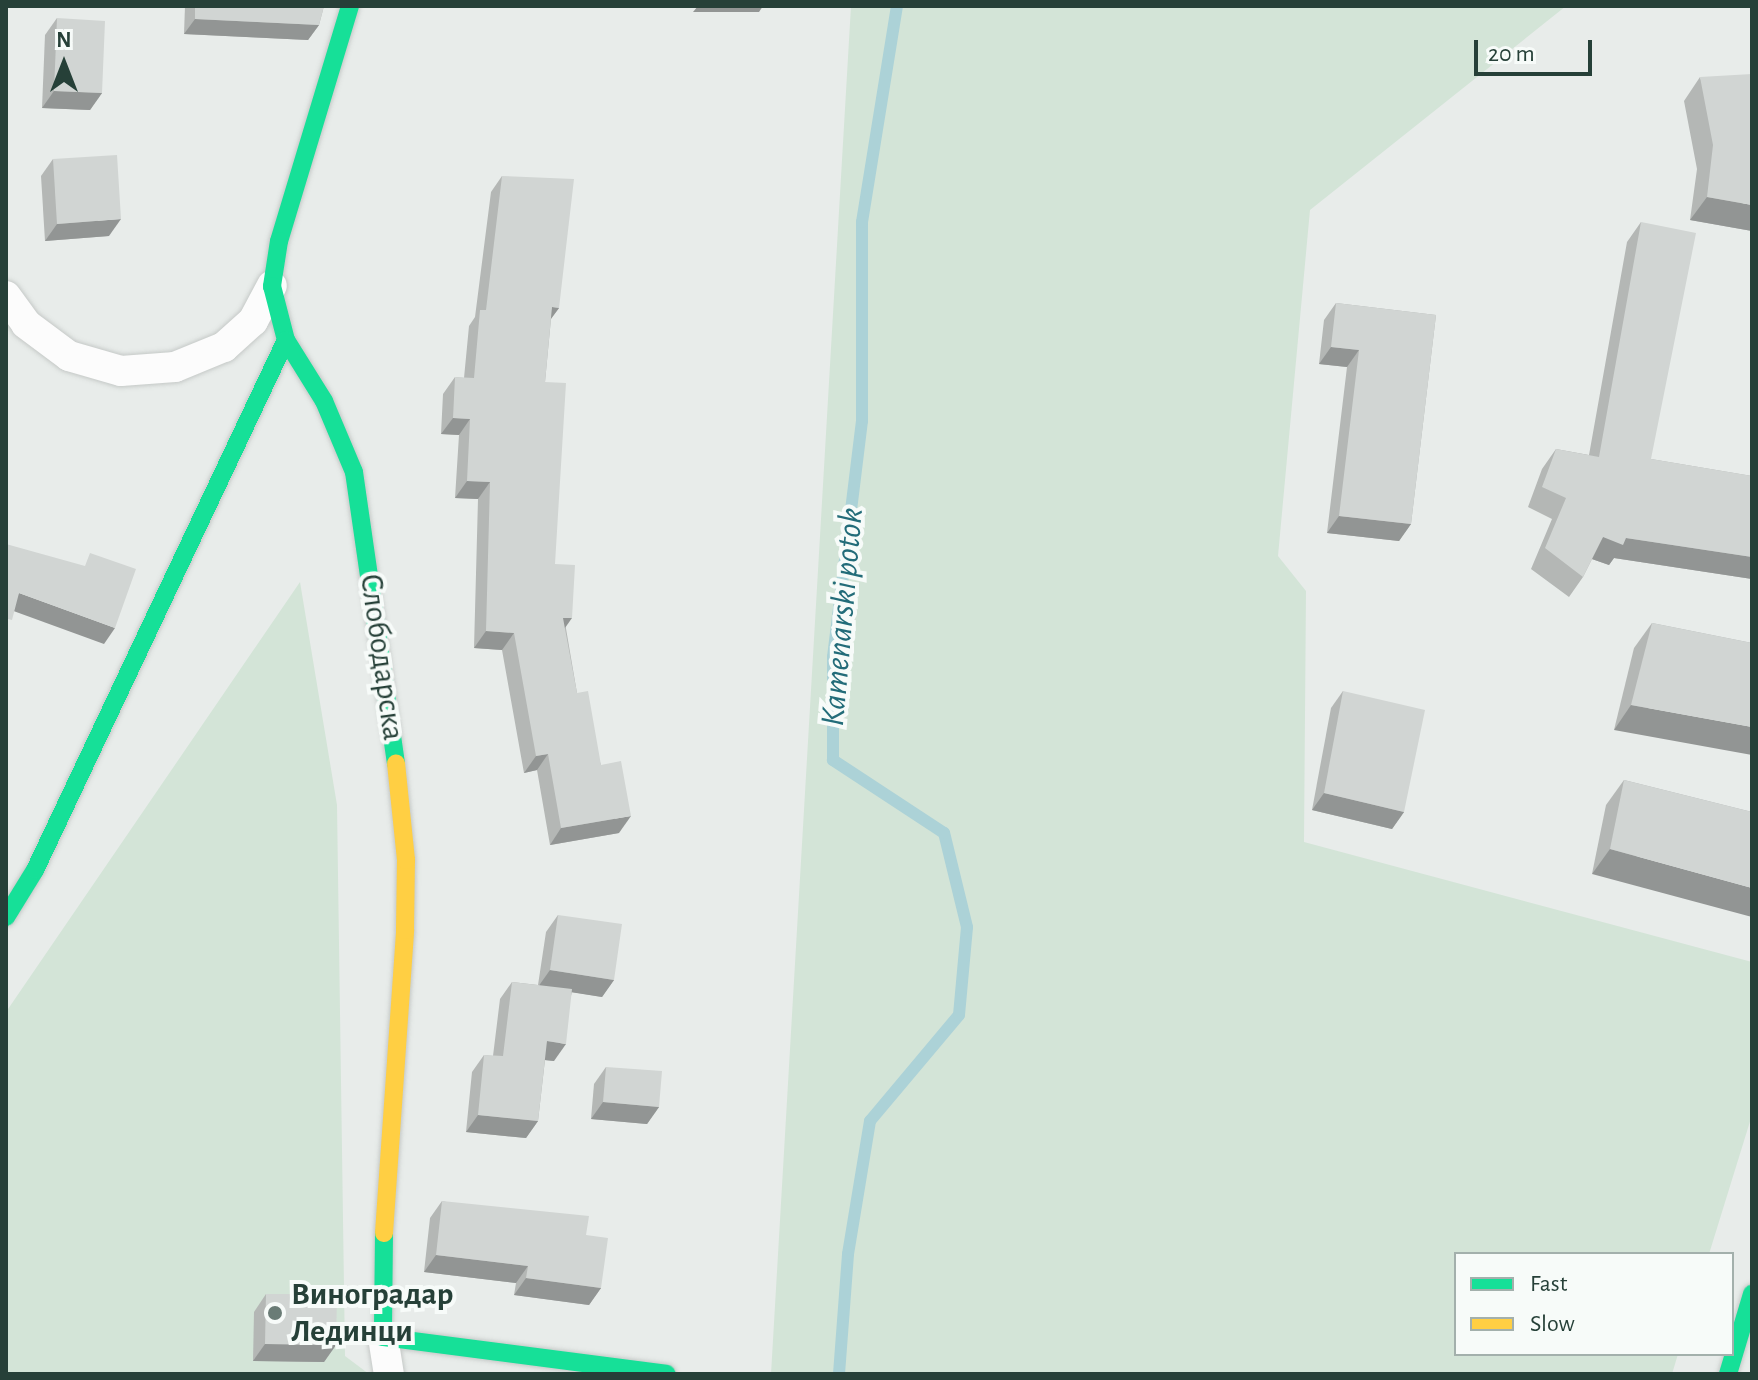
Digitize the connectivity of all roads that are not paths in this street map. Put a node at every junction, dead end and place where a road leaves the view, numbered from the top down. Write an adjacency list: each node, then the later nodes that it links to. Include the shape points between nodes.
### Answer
1 (350, 6): 2 (street, Слободарска, via 279,241)
2 (272, 286): 3 (street, via 253,321 224,347 175,367 121,371 69,356 26,324); 4 (street, Слободарска)
3 (6, 296)
4 (286, 340): 5 (street, via 35,870); 7 (street, Слободарска, via 324,401 354,472 400,788 405,930 381,1270)
5 (6, 917)
6 (1752, 1294): 8 (street)
7 (383, 1337): 9 (street, Слободарска); 10 (street)
8 (1734, 1354)
9 (389, 1374)
10 (667, 1374)

